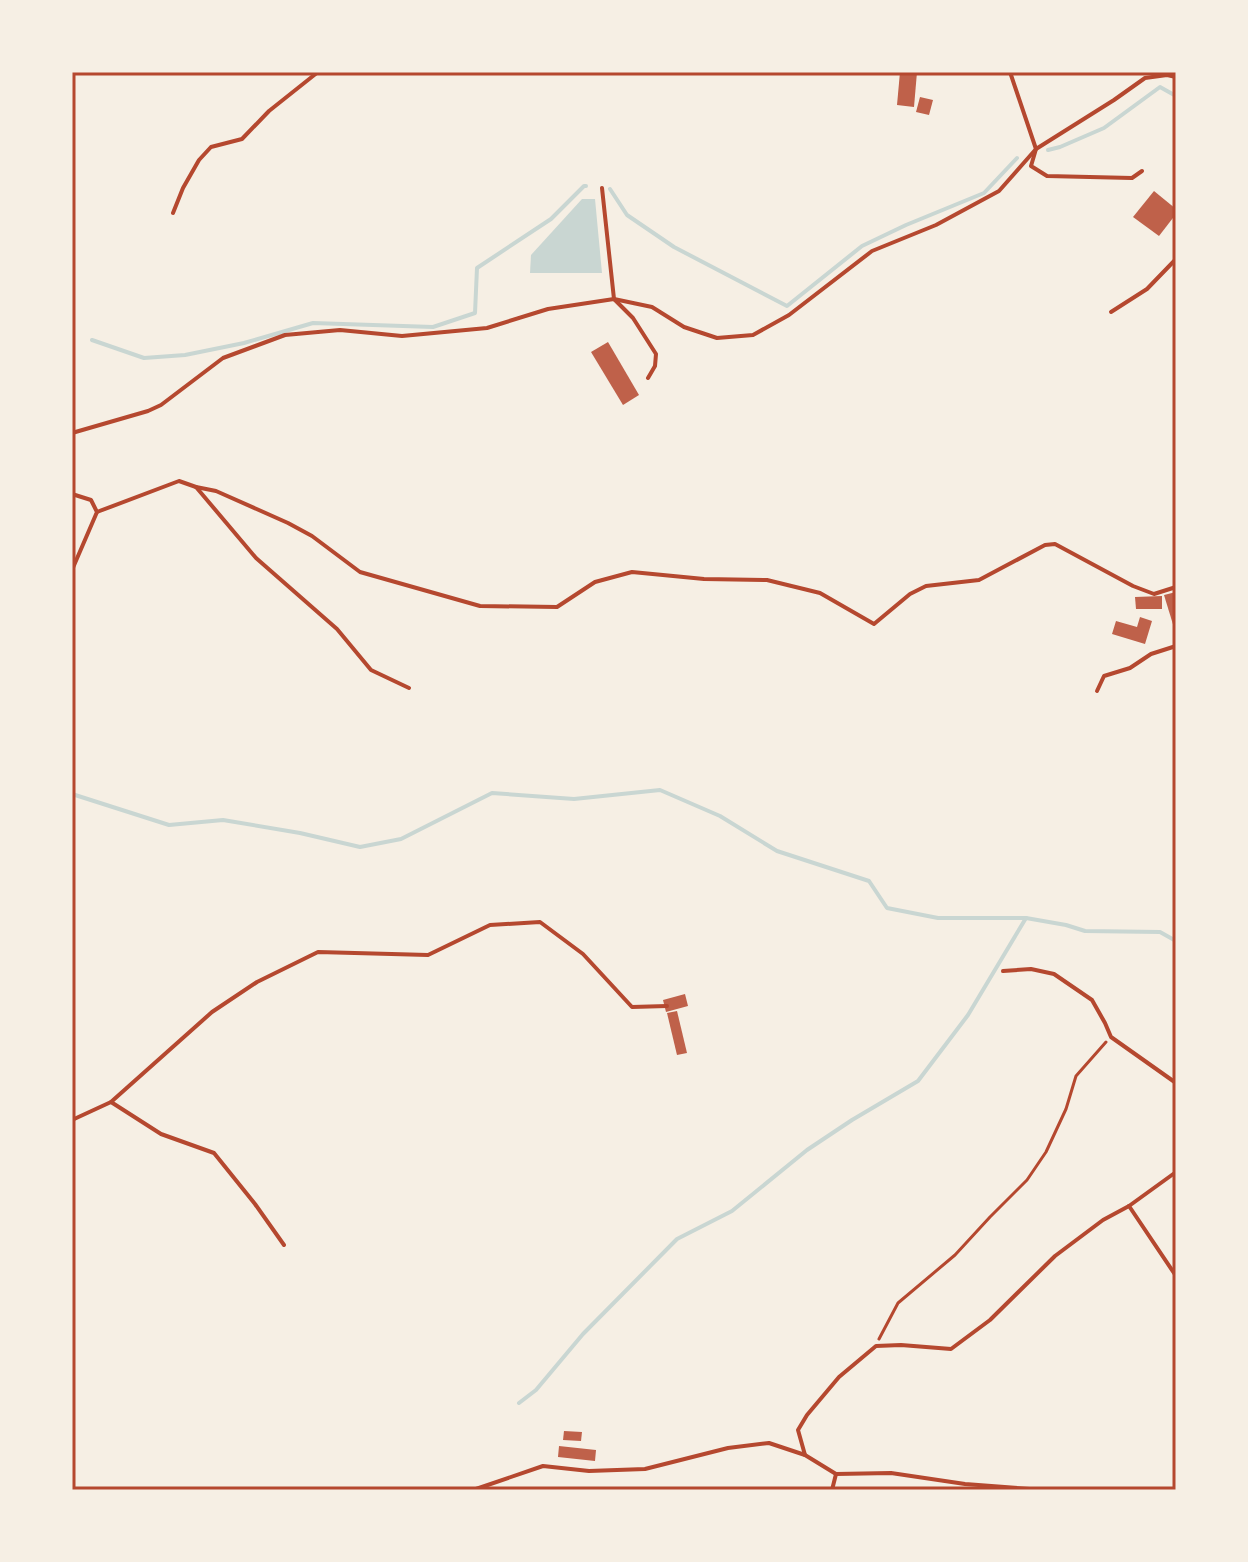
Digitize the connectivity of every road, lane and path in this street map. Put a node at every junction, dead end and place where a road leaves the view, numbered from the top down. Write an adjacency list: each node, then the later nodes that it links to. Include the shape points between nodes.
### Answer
1 (318, 72): 7 (lane, via 242,139 211,147)
2 (1010, 72): 4 (lane)
3 (1176, 77): 4 (lane, via 1145,78)
4 (1036, 149): 5 (lane, via 1031,166 1047,176 1132,178); 9 (lane, via 999,191 872,251 789,315 753,335 717,338 684,327 652,307)
5 (1142, 171)
6 (602, 188): 9 (lane)
7 (173, 213)
8 (1176, 259): 10 (lane, via 1147,289)
9 (614, 299): 11 (lane, via 656,354); 12 (lane, via 548,309 487,328 402,336 340,330 285,335 223,358 148,411)
10 (1111, 312)
11 (648, 378)
12 (72, 433)
13 (196, 487): 15 (lane, via 179,481); 17 (lane, via 288,523 360,572 480,606 557,607 595,582 632,572 767,580 820,593 874,624 926,586 979,580 1055,544 1154,594); 19 (lane, via 256,558 337,629 371,670)
14 (72, 494): 15 (lane, via 91,500)
15 (97, 512): 16 (lane)
16 (72, 570)
17 (1176, 587)
18 (1176, 646): 20 (lane, via 1104,676)
19 (409, 688)
20 (1097, 691)
21 (1003, 971): 23 (lane, via 1054,974 1092,1000)
22 (667, 1006): 25 (lane, via 632,1007 583,954 540,922 490,925 428,955 318,952 212,1012)
23 (1111, 1037): 24 (lane); 31 (path, via 1076,1076 1046,1152 1027,1180 955,1255 898,1303)
24 (1176, 1083)
25 (111, 1102): 26 (lane); 29 (lane, via 161,1134 214,1153)
26 (72, 1120)
27 (1176, 1172): 28 (lane)
28 (1129, 1206): 30 (lane); 31 (lane, via 1055,1256 990,1320 951,1349)
29 (284, 1245)
30 (1176, 1276)
31 (876, 1346): 32 (lane, via 839,1377 807,1415 798,1430)
32 (805, 1455): 33 (lane); 34 (lane, via 769,1443 645,1469 543,1466)
33 (836, 1474): 35 (lane); 36 (lane, via 891,1473)
34 (473, 1490)
35 (832, 1490)
36 (1043, 1490)

